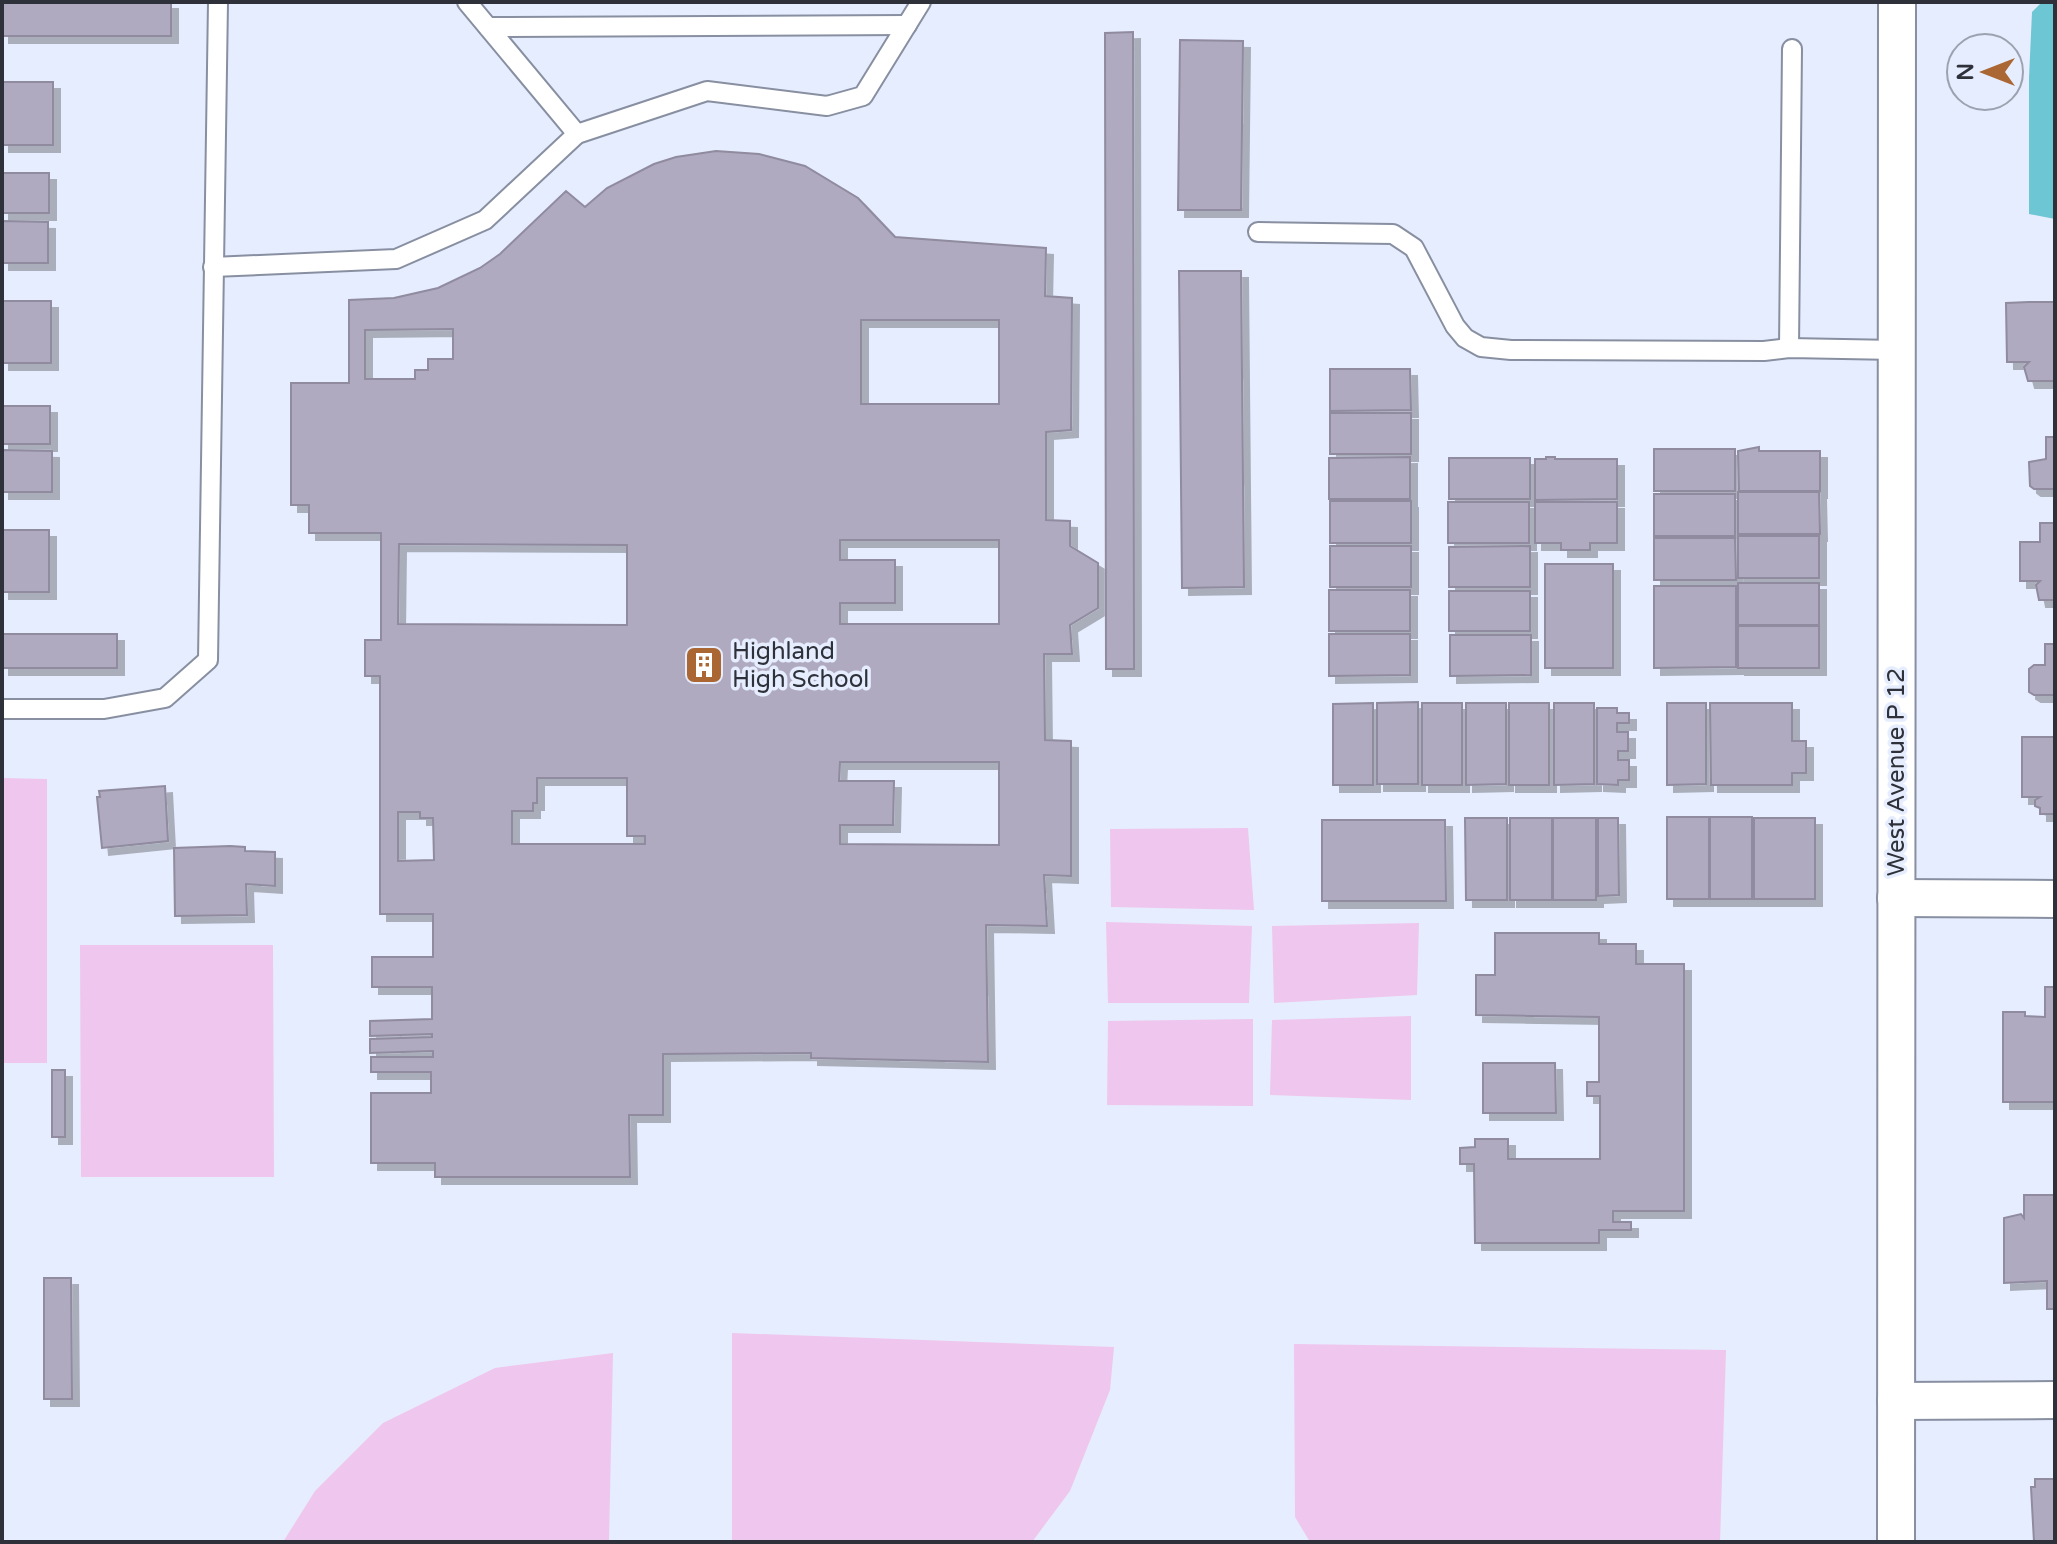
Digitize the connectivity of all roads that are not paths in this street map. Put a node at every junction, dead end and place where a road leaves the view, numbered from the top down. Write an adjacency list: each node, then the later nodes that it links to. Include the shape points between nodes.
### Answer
1 (218, 2): 10 (lane)
2 (467, 2): 6 (lane)
3 (921, 2): 5 (lane)
4 (1897, 2): 12 (street, West Avenue P 12)
5 (907, 25): 6 (lane); 8 (lane, via 863,96 827,106 707,91)
6 (488, 27): 8 (lane)
7 (1792, 49): 11 (lane)
8 (577, 134): 10 (lane, via 485,220 396,259)
9 (1258, 232): 11 (lane, via 1393,234 1414,248 1455,326 1481,347)
10 (213, 267): 13 (lane, via 208,660 165,698 104,709)
11 (1789, 348): 12 (lane)
12 (1896, 350): 14 (street, West Avenue P 12)
13 (2, 709)
14 (1896, 898): 15 (street); 17 (street, West Avenue P 12)
15 (2055, 899)
16 (2055, 1400): 17 (street)
17 (1896, 1401): 18 (street, West Avenue P 12)
18 (1896, 1542)

